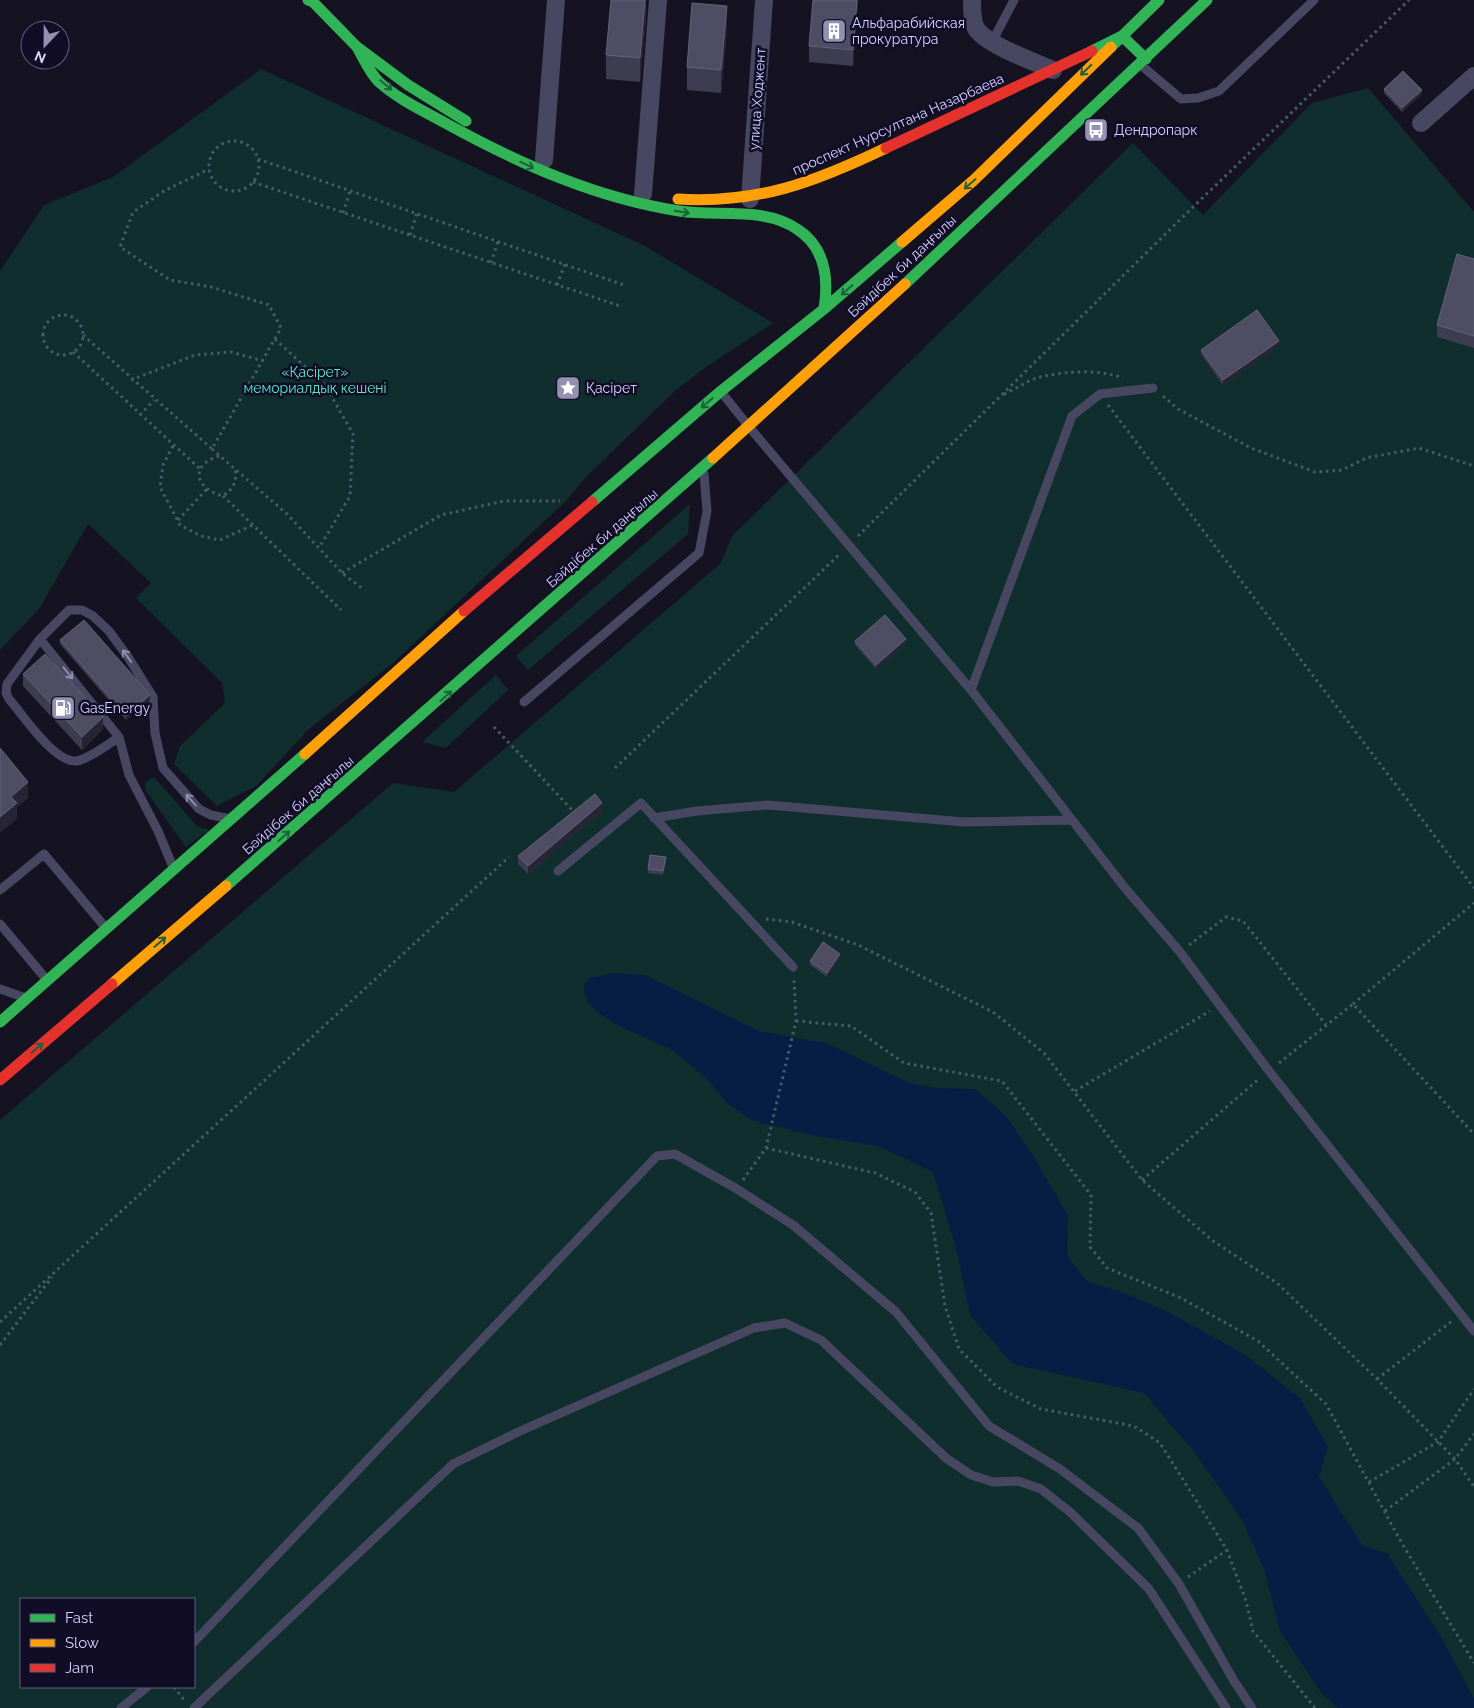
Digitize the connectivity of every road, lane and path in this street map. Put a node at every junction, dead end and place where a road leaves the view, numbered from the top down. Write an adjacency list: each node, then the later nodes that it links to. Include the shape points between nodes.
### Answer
1 (556, 0): 21 (street)
2 (658, 0): 25 (street)
3 (764, 0): 26 (street, улица Ходжент)
4 (972, 0): 12 (street, via 977,30)
5 (1014, 0): 12 (lane)
6 (1159, 0): 11 (main road, Бәйдібек би даңғылы)
7 (1206, 0): 14 (main road, Бәйдібек би даңғылы)
8 (1314, 0): 14 (lane, via 1219,91 1198,98 1181,99)
9 (1410, 0): 45 (path)
10 (312, 1): 13 (main road, проспект Нурсултана Назарбаева)
11 (1122, 36): 14 (main road); 15 (main road, проспект Нурсултана Назарбаева); 36 (main road, Бәйдібек би даңғылы, one-way to 36, via 1039,110 974,180)
12 (992, 42): 15 (street)
13 (357, 47): 21 (main road, проспект Нурсултана Назарбаева, via 408,85 472,125); 36 (main road, one-way to 36, via 371,74 400,98 540,171 642,205 693,214 748,214 798,228 816,246 827,270 828,290)
14 (1143, 62): 48 (main road, Бәйдібек би даңғылы)
15 (1053, 70): 19 (main road, проспект Нурсултана Назарбаева)
16 (1474, 76): 18 (street)
17 (1026, 96): 19 (main road, via 1016,95)
18 (1421, 123)
19 (931, 127): 26 (main road, проспект Нурсултана Назарбаева, via 805,183)
20 (258, 159): 22 (path, via 248,146 232,141 212,153); 23 (path); 24 (path)
21 (544, 160): 25 (main road, проспект Нурсултана Назарбаева)
22 (209, 169): 23 (path, via 216,184 223,189 239,191); 38 (path, via 164,191 133,212 120,247 170,280 211,287 269,305 281,328)
23 (253, 182): 27 (path)
24 (350, 191): 27 (path); 28 (path)
25 (643, 194): 26 (main road, проспект Нурсултана Назарбаева, via 695,201)
26 (750, 199)
27 (343, 213): 29 (path)
28 (416, 213): 29 (path); 30 (path)
29 (410, 235): 31 (path)
30 (498, 241): 31 (path); 32 (path)
31 (491, 263): 34 (path)
32 (564, 264): 33 (path); 34 (path)
33 (624, 284)
34 (557, 285): 35 (path)
35 (620, 306)
36 (824, 309): 43 (main road, Бәйдібек би даңғылы)
37 (83, 335): 39 (path); 39 (path, via 77,321 62,315 48,321 42,336 48,350 63,356); 41 (path)
38 (275, 339): 40 (path); 62 (path, via 325,385 353,434 350,496)
39 (73, 352): 47 (path)
40 (263, 361): 41 (path, via 231,352 195,355); 50 (path)
41 (131, 380): 46 (path)
42 (1153, 388): 44 (lane); 45 (path, via 1114,375 1076,373 1039,378); 52 (path, via 1178,408 1251,448 1316,472 1342,470 1366,458 1419,448)
43 (721, 390): 48 (lane); 73 (main road, Бәйдібек би даңғылы, one-way to 73, via 437,635)
44 (1100, 394): 67 (lane, via 1072,416); 79 (path)
45 (1000, 396): 61 (path)
46 (154, 400): 47 (path); 50 (path)
47 (140, 415): 49 (path)
48 (750, 428): 55 (main road, Бәйдібек би даңғылы); 61 (lane)
49 (173, 446): 53 (path); 59 (path, via 163,465 160,487)
50 (212, 450): 51 (path)
51 (220, 456): 53 (path, via 205,461); 54 (path)
52 (1474, 466)
53 (200, 469): 56 (path, via 202,486)
54 (234, 469): 57 (path, via 233,489); 62 (path, via 282,509)
55 (703, 469): 68 (lane, via 707,511 699,553); 96 (main road, Бәйдібек би даңғылы, one-way to 55, via 397,740)
56 (208, 489): 57 (path); 59 (path)
57 (223, 496): 60 (path)
58 (566, 501): 63 (path, via 504,501 441,515)
59 (178, 520): 60 (path, via 180,525 201,536 220,540)
60 (254, 525): 65 (path)
61 (849, 545): 67 (lane); 71 (path)
62 (319, 548): 63 (path)
63 (342, 573): 64 (path)
64 (363, 589)
65 (341, 610)
66 (40, 639): 70 (lane, one-way to 70); 70 (lane, via 7,684 9,699 42,739 68,760 77,762); 73 (lane, one-way to 66, via 199,809 163,768 155,733 153,697 109,631 93,616 82,610 69,610)
67 (971, 690): 74 (lane)
68 (524, 702)
69 (494, 727): 75 (path)
70 (120, 737): 77 (lane, via 129,775)
71 (615, 768)
72 (654, 818): 74 (lane, via 768,805 964,822); 75 (lane, via 641,803); 82 (lane)
73 (233, 819): 77 (main road, Бәйдібек би даңғылы)
74 (1072, 820): 85 (lane)
75 (598, 838): 78 (lane)
76 (509, 858): 102 (path)
77 (174, 870): 84 (main road, Бәйдібек би даңғылы)
78 (558, 871)
79 (1474, 888)
80 (0, 890): 84 (lane, via 44,854)
81 (1474, 903): 90 (path)
82 (747, 917): 86 (lane); 97 (path, via 792,922 858,945 992,1012 1044,1053)
83 (0, 924): 87 (lane)
84 (107, 930): 87 (main road, Бәйдібек би даңғылы)
85 (1180, 952): 91 (lane); 94 (path, via 1226,917 1243,921)
86 (793, 967): 92 (path)
87 (48, 981): 89 (main road, Бәйдібек би даңғылы)
88 (0, 989): 89 (lane)
89 (28, 998): 93 (main road, Бәйдібек би даңғылы)
90 (1353, 1004): 94 (path); 98 (path)
91 (1220, 1006): 95 (lane); 97 (path)
92 (796, 1021): 99 (path); 112 (path, via 851,1026 904,1063 1002,1081 1091,1195 1090,1247 1108,1268 1181,1298 1258,1341 1326,1404)
93 (0, 1022)
94 (1326, 1025): 95 (path)
95 (1269, 1071): 100 (path); 103 (lane)
96 (0, 1080)
97 (1075, 1091): 100 (path)
98 (1474, 1134)
99 (766, 1148): 101 (path); 115 (path, via 876,1174 915,1192 931,1213 945,1306 959,1348 997,1387 1041,1409 1134,1426 1160,1443)
100 (1142, 1180): 107 (path, via 1214,1242 1276,1283)
101 (737, 1189): 116 (lane, via 793,1225 896,1312 989,1426 1060,1469 1138,1528); 117 (lane, via 675,1154 658,1156)
102 (57, 1270): 104 (path); 106 (path)
103 (1461, 1314): 105 (lane); 107 (path)
104 (0, 1322)
105 (1474, 1331)
106 (0, 1345)
107 (1377, 1379): 110 (path)
108 (1474, 1389): 110 (path)
109 (1474, 1434): 111 (path)
110 (1438, 1442): 111 (path); 112 (path)
111 (1455, 1459): 113 (path); 114 (path)
112 (1369, 1482): 114 (path)
113 (1474, 1487)
114 (1385, 1511): 118 (path)
115 (1227, 1550): 116 (path); 126 (path, via 1246,1601 1253,1631)
116 (1180, 1584): 125 (lane)
117 (195, 1641)
118 (1474, 1663)
119 (146, 1688): 122 (lane)
120 (175, 1688): 121 (path)
121 (185, 1701)
122 (121, 1708)
123 (194, 1708): 124 (lane, via 453,1464 754,1328 785,1323 821,1340 946,1458 971,1475 993,1482 1018,1481 1041,1489 1070,1512 1149,1589)
124 (1226, 1708)
125 (1252, 1708)
126 (1315, 1708)

